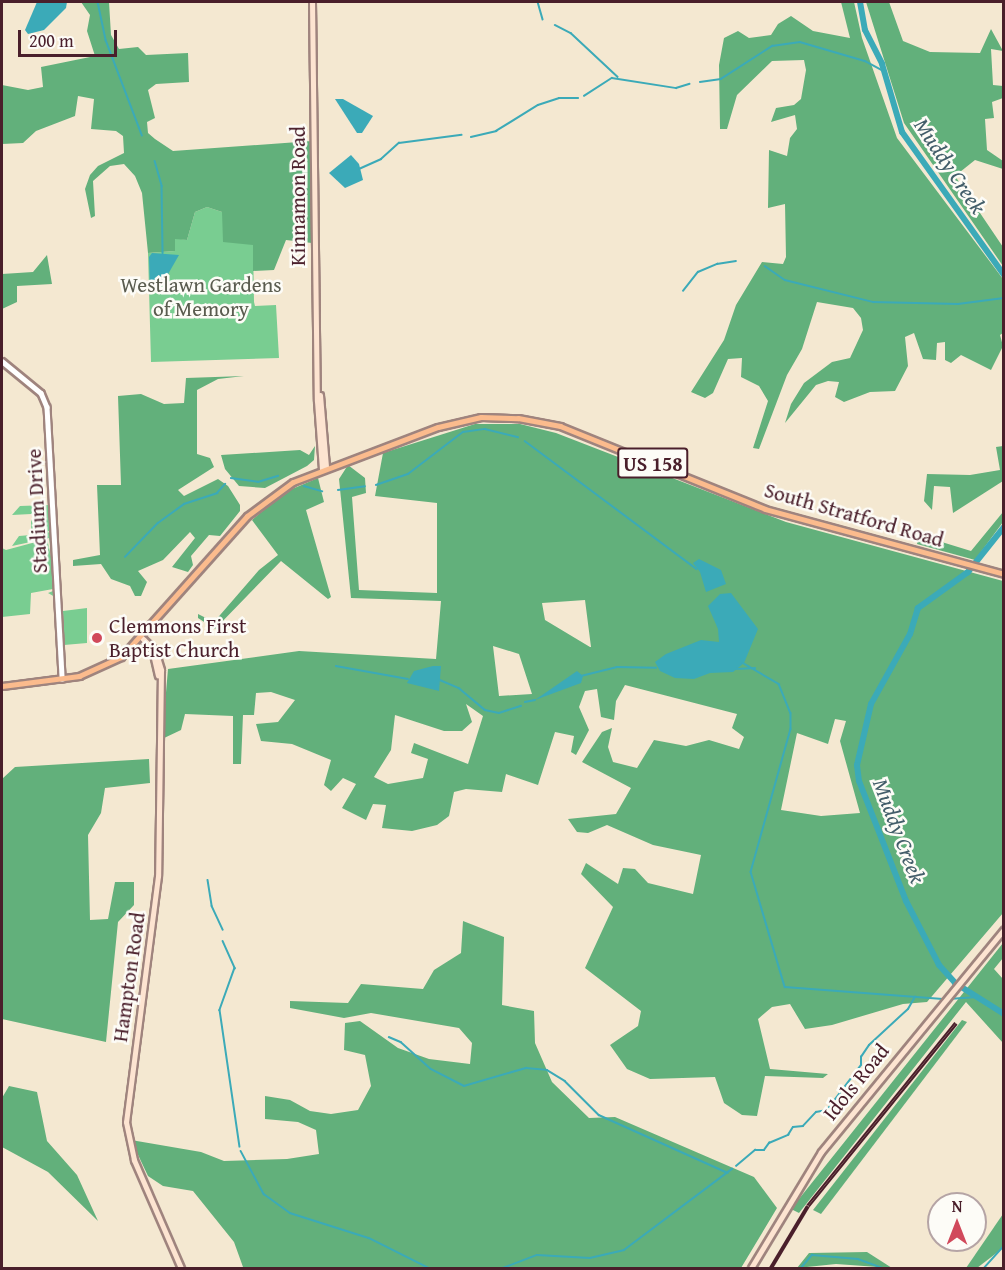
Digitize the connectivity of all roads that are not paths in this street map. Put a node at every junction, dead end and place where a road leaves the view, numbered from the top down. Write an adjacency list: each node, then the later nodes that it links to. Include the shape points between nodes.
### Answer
1 (312, 2): 3 (main road, Kinnamon Road, via 319,391)
2 (2, 361): 6 (street, Stadium Drive, via 41,393 47,407)
3 (324, 468): 4 (main road, South Stratford Road / US 158, via 460,421 490,417 531,420 560,426 765,509); 5 (main road, US 158, via 280,489 256,508)
4 (1004, 573)
5 (142, 638): 6 (main road, US 158, via 105,667); 9 (main road, Hampton Road, via 149,641 159,658 158,876 126,1122 134,1160)
6 (62, 679): 7 (main road, US 158)
7 (2, 686)
8 (1004, 929): 10 (main road, Idols Road, via 813,1164)
9 (181, 1269)
10 (752, 1269)

